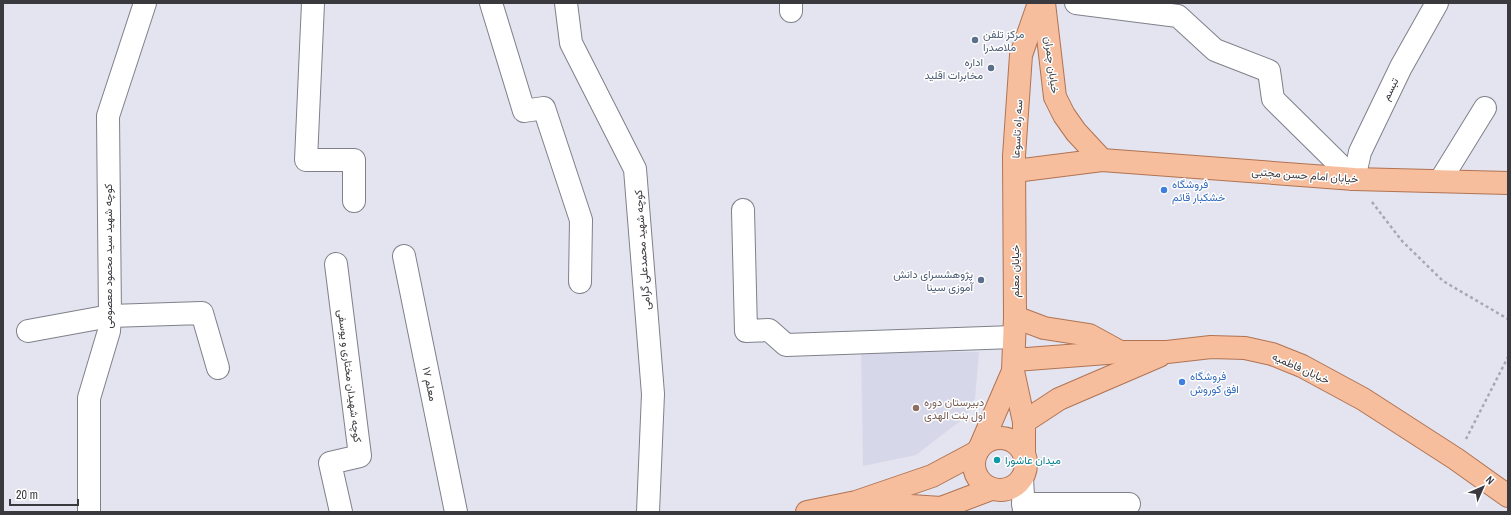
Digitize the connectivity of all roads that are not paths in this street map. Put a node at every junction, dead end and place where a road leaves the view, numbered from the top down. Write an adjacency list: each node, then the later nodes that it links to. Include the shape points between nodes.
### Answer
1 (145, 3): 20 (street, کوچه شهید سید محمود معصومی, via 108,116)
2 (313, 3): 15 (street, via 306,160 354,160)
3 (491, 3): 19 (street, via 524,111 544,108 581,220)
4 (566, 3): 41 (street, کوچه شهید محمدعلی گرامی, via 571,43 635,168 653,394)
5 (1039, 3): 11 (main road, سه راه تاسوعا, via 1021,55)
6 (1044, 3): 10 (main road, خیابان چمران, via 1055,98 1076,132)
7 (1076, 3): 12 (street, via 1178,16 1215,50 1269,71 1273,99)
8 (1437, 3): 12 (street, تبسم, via 1401,67 1360,152)
9 (1485, 108): 13 (street)
10 (1102, 160): 11 (main road, سه راه تاسوعا); 12 (main road, خیابان امام حسن مجتبی)
11 (1015, 171): 21 (main road, خیابان معلم)
12 (1354, 179): 13 (main road, خیابان امام حسن مجتبی)
13 (1440, 181): 14 (main road, خیابان امام حسن مجتبی)
14 (1508, 183)
15 (354, 201)
16 (743, 210): 21 (street, via 746,331 770,330 786,345)
17 (404, 256): 40 (street, معلم ۱۷)
18 (336, 264): 39 (street, کوچه شهیدان مختاری و یوسفی, via 360,456 330,463)
19 (580, 282)
20 (110, 316): 22 (street); 26 (street, via 202,313); 38 (street, کوچه شهید سید محمود معصومی, via 89,398)
21 (1014, 327): 23 (main road, via 1044,328 1089,335); 25 (main road, خیابان معلم)
22 (28, 331)
23 (1120, 352): 24 (main road, خیابان فاطمیه); 25 (main road, خیابان فاطمیه)
24 (1168, 352): 27 (main road, via 1059,399); 33 (main road, خیابان فاطمیه, via 1211,347 1245,348 1272,354 1302,366 1363,398)
25 (1013, 365): 27 (main road, خیابان معلم); 28 (main road, خیابان معلم)
26 (218, 368)
27 (1024, 422): 29 (main road, خیابان معلم)
28 (979, 449): 29 (main road, via 988,440 1005,438 1020,446); 30 (main road); 32 (main road, via 974,460 974,469 977,478)
29 (1024, 454): 31 (main road, via 1026,466)
30 (932, 476): 35 (main road); 37 (main road)
31 (1022, 479): 32 (main road, via 1008,489); 36 (street)
32 (991, 489): 37 (main road)
33 (1508, 496)
34 (1129, 504): 36 (street)
35 (843, 507): 37 (main road, via 904,506); 42 (main road)
36 (1023, 508)
37 (941, 510)
38 (89, 512)
39 (341, 512)
40 (456, 512)
41 (648, 512)
42 (807, 512)

